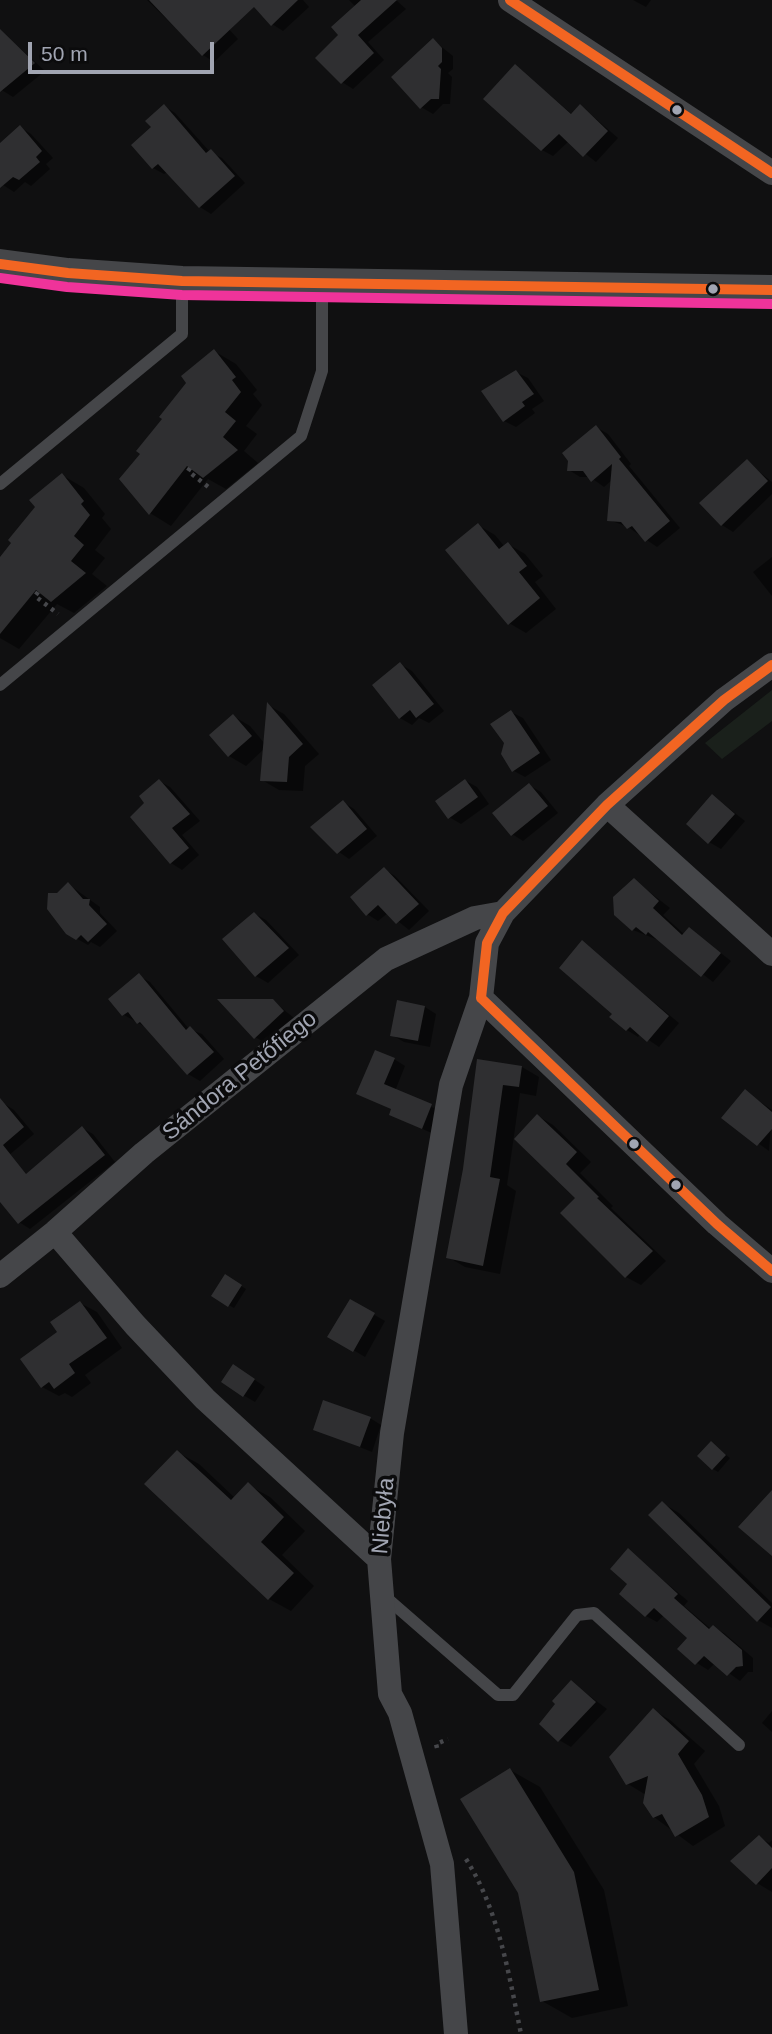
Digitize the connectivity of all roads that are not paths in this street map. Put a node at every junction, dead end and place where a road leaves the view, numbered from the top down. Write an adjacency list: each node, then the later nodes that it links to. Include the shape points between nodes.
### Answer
1 (510, 0): 2 (street)
2 (772, 173)
3 (0, 264): 4 (street)
4 (182, 281): 5 (street); 7 (lane, via 182,334)
5 (322, 281): 6 (street); 9 (lane, via 322,371 300,436)
6 (772, 290)
7 (0, 484)
8 (772, 665): 10 (street, via 724,700)
9 (0, 685)
10 (607, 805): 11 (street); 12 (street)
11 (502, 913): 13 (street, Niebyła, via 487,943); 14 (street, Sándora Petőfiego, via 475,918 386,959 144,1153)
12 (772, 954)
13 (481, 998): 15 (street); 17 (street, Niebyła, via 449,1098 392,1433)
14 (55, 1232): 16 (street, Sándora Petőfiego); 17 (street, via 205,1399)
15 (772, 1271)
16 (0, 1276)
17 (379, 1559): 18 (street, Niebyła)
18 (379, 1592): 19 (lane, via 498,1695 506,1697 513,1695 577,1615 594,1613); 20 (street, Niebyła, via 390,1694 400,1713 442,1864)
19 (739, 1745)
20 (456, 2034)

